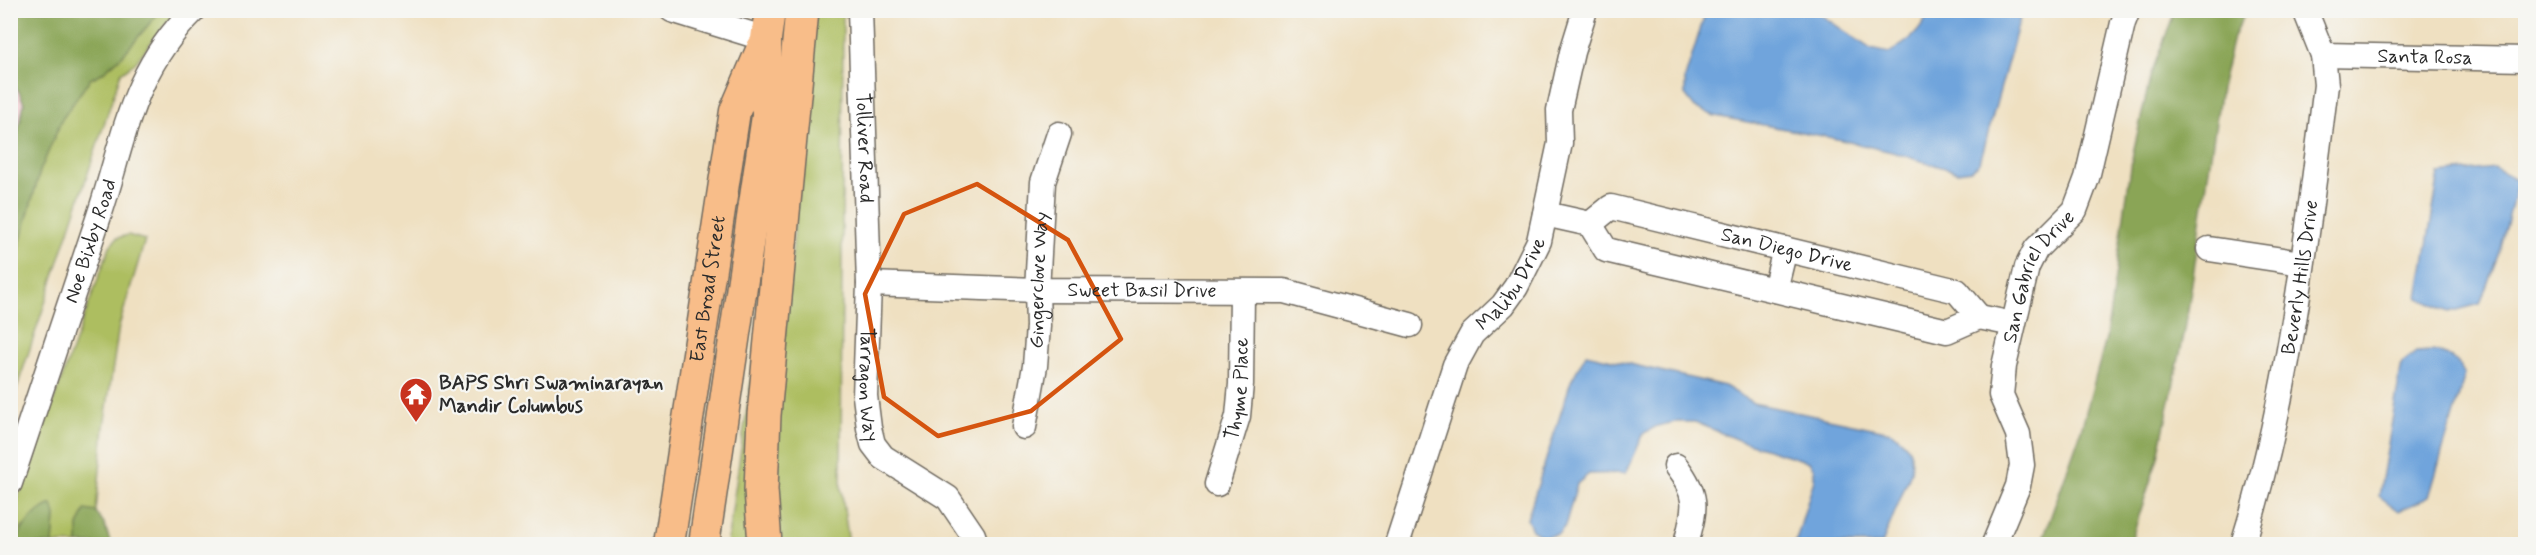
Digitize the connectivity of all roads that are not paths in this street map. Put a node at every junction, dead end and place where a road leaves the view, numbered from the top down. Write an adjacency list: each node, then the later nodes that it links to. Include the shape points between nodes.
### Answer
1 (194, 10): 26 (street, Noe Bixby Road, via 152,62 134,98 101,211)
2 (672, 10): 8 (street)
3 (802, 10): 30 (highway, via 764,415 761,490)
4 (860, 10): 17 (street, Tolliver Road)
5 (1585, 10): 12 (street, Malibu Drive, via 1559,110 1560,143)
6 (2128, 10): 22 (street, San Gabriel Drive, via 2087,178 2075,210 2036,249 2027,267)
7 (2305, 10): 9 (street, Beverly Hills Drive)
8 (768, 25): 28 (main road, East Broad Street, via 735,111); 29 (main road, East Broad Street, via 767,116)
9 (2323, 55): 10 (street, Santa Rosa); 16 (street, Beverly Hills Drive, via 2326,86)
10 (2526, 59)
11 (1059, 134): 19 (street, Gingerclove Way, via 1043,182)
12 (1545, 214): 13 (street); 32 (street, Malibu Drive, via 1539,242 1520,280 1503,305 1472,334 1455,365)
13 (1590, 224): 14 (street, San Diego Drive, via 1611,207); 18 (street, San Diego Drive, via 1606,250)
14 (1785, 249): 18 (street); 21 (street, San Diego Drive, via 1958,291)
15 (2209, 249): 16 (street)
16 (2302, 263): 35 (street, Beverly Hills Drive, via 2271,444)
17 (869, 284): 19 (street, Sweet Basil Drive); 31 (street, Tarragon Way, via 865,396 873,444 882,457 948,498)
18 (1775, 290): 21 (street, San Diego Drive, via 1947,331)
19 (1037, 291): 20 (street, Sweet Basil Drive); 24 (street, Gingerclove Way, via 1035,366)
20 (1242, 292): 23 (street, Sweet Basil Drive, via 1284,291); 27 (street, Thyme Place, via 1239,405)
21 (1979, 317): 22 (street)
22 (2013, 324): 34 (street, San Gabriel Drive, via 2001,395 2018,434 2022,465 2018,486)
23 (1410, 325)
24 (1024, 427)
25 (1676, 466): 33 (street, via 1689,484 1694,505)
26 (10, 483)
27 (1217, 484)
28 (669, 544)
29 (704, 544)
30 (765, 544)
31 (976, 544)
32 (1397, 544)
33 (1686, 544)
34 (1994, 544)
35 (2243, 544)

